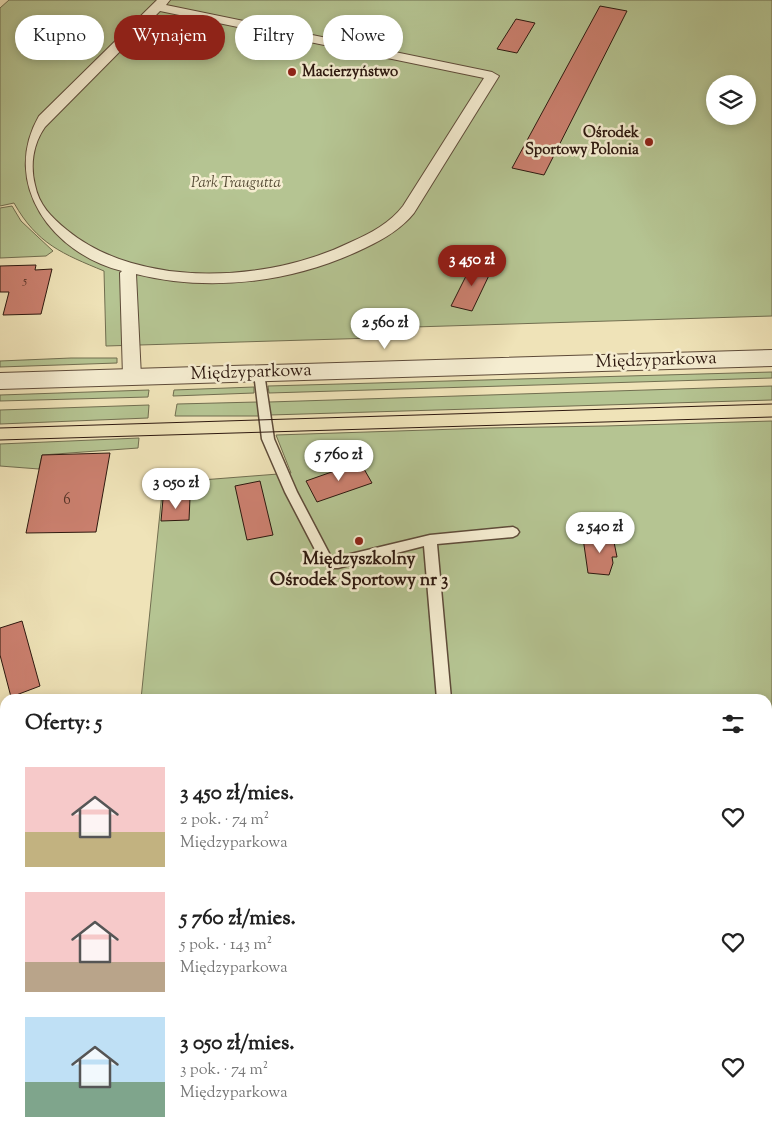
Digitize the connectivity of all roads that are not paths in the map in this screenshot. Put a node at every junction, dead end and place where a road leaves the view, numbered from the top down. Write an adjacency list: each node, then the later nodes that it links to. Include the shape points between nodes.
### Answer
1 (160, 4): 2 (street, via 39,125 25,162 32,201 52,227 83,250); 2 (street, via 492,76 405,214 360,246 307,266 254,276 200,278)
2 (132, 269): 5 (street, via 128,273)
3 (772, 358): 4 (street, Międzyparkowa)
4 (259, 373): 5 (street, Międzyparkowa); 8 (lane, via 268,439 326,559 338,563)
5 (132, 377): 6 (street, Międzyparkowa)
6 (0, 381)
7 (513, 532): 8 (lane)
8 (430, 540): 9 (lane)
9 (444, 694)

